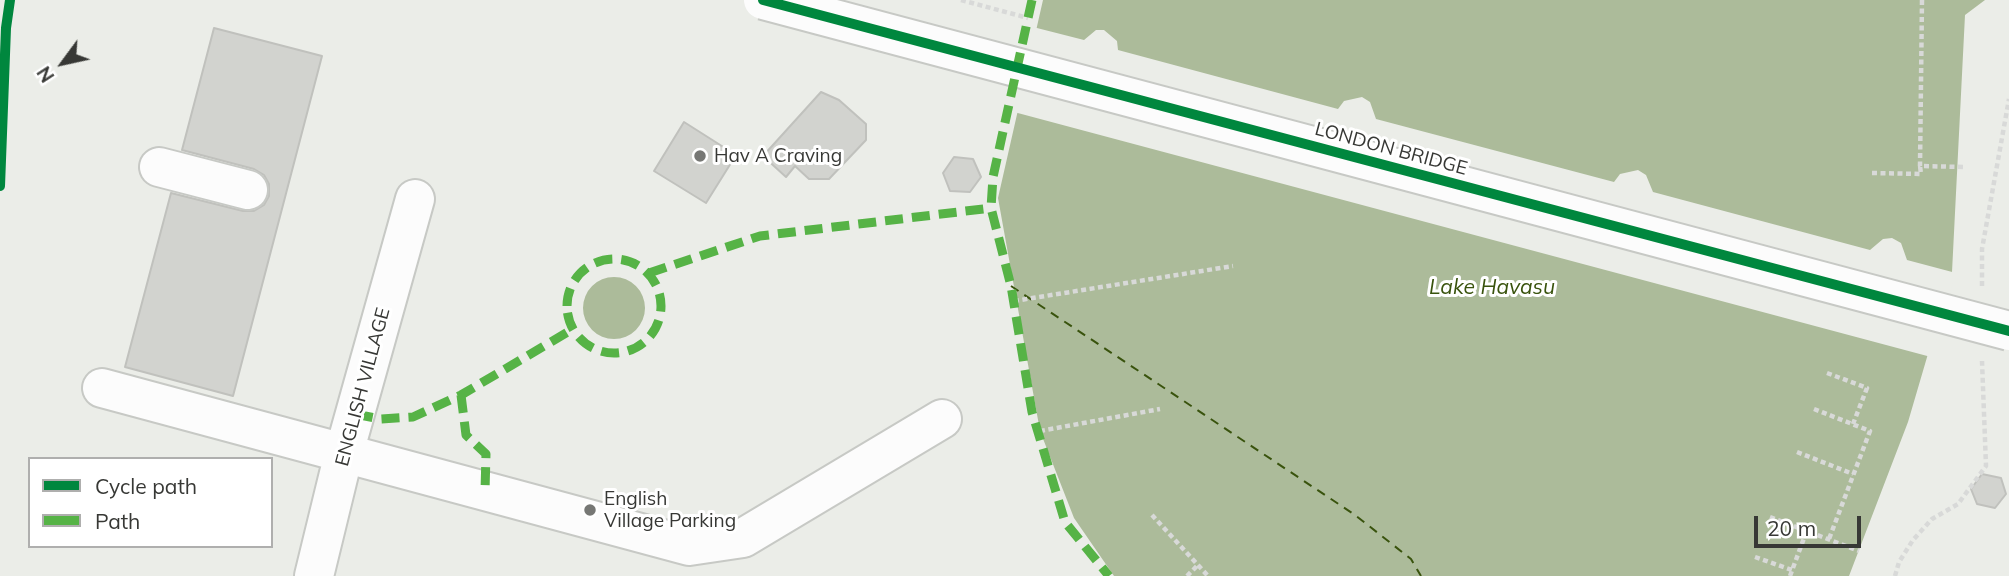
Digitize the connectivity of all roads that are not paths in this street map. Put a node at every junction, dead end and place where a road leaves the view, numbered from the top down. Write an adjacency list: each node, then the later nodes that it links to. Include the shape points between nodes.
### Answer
1 (763, 0): 5 (street, LONDON BRIDGE, bridge)
2 (159, 167): 3 (street)
3 (248, 190)
4 (415, 199): 8 (street, ENGLISH VILLAGE)
5 (2009, 331)
6 (102, 388): 8 (street)
7 (943, 419): 8 (street, via 743,538 689,546)
8 (344, 453): 9 (street, ENGLISH VILLAGE)
9 (314, 576)

